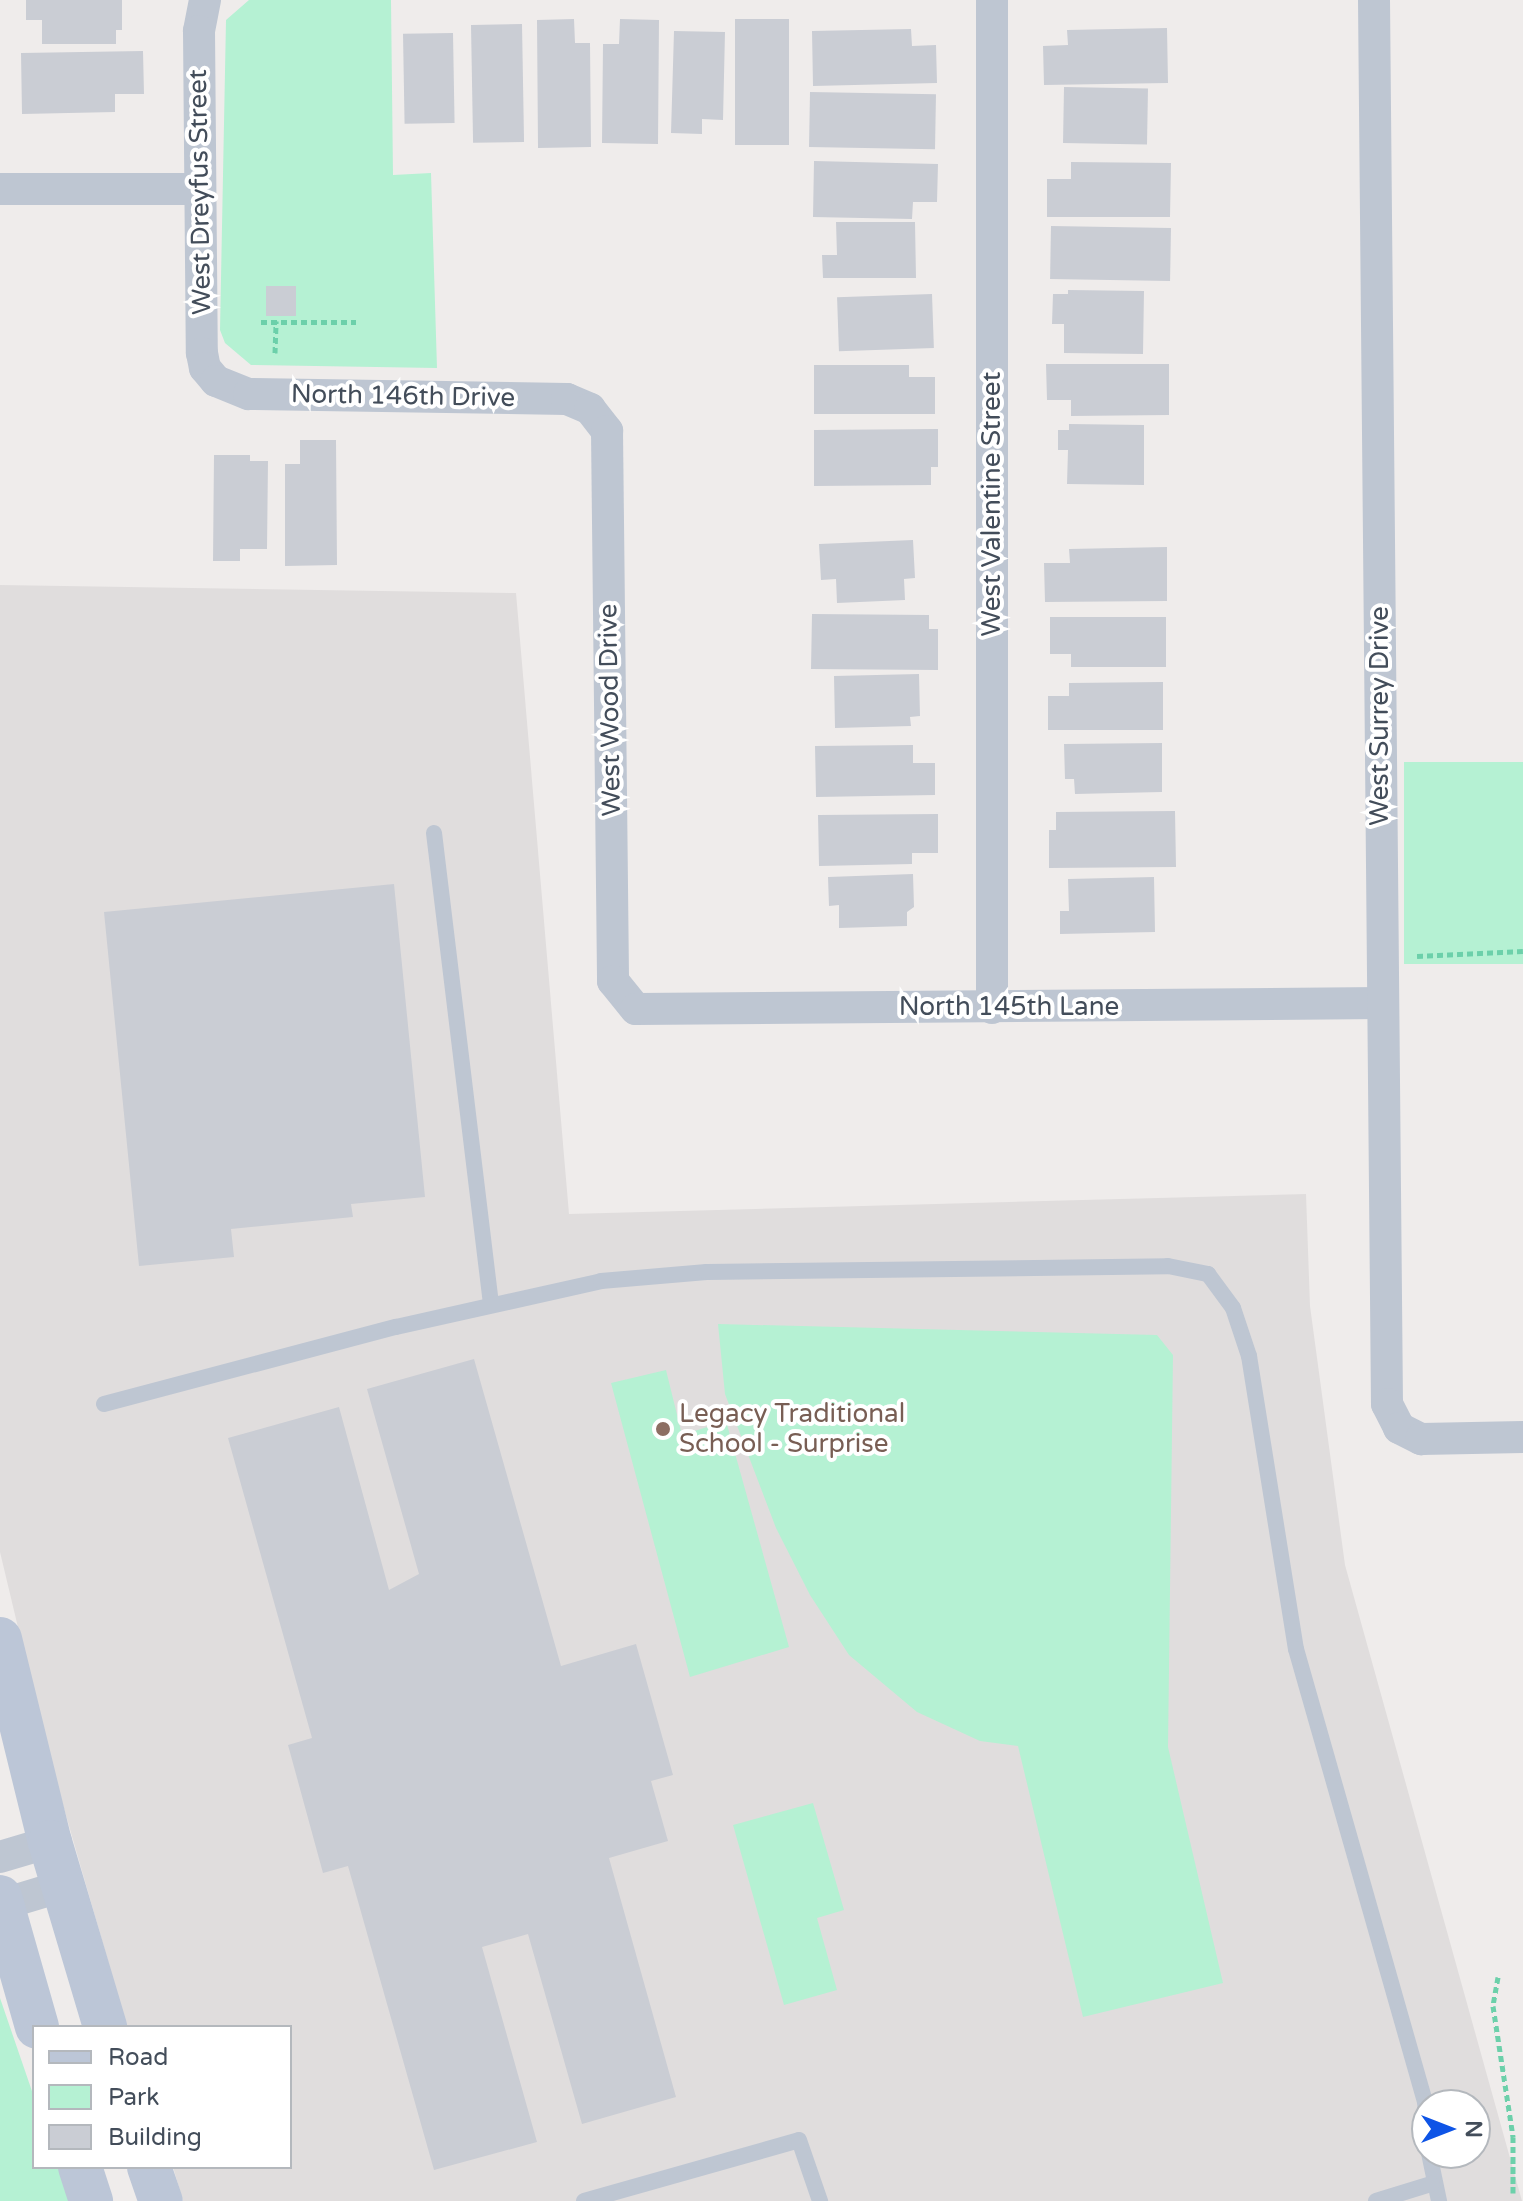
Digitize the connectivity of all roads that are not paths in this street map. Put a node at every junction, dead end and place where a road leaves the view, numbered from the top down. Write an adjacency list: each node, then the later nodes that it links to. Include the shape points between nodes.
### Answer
1 (205, 0): 5 (street, West Dreyfus Street, via 199,31)
2 (992, 0): 10 (street, West Valentine Street)
3 (1374, 0): 9 (street, West Surrey Drive)
4 (0, 189): 5 (street)
5 (200, 189): 6 (street, West Dreyfus Street, via 202,353)
6 (216, 381): 7 (street, North 146th Drive, via 249,394 567,399)
7 (590, 409): 11 (street, West Wood Drive, via 607,431 613,981)
8 (434, 833): 12 (lane)
9 (1382, 1003): 10 (street, North 145th Lane); 14 (street, West Surrey Drive, via 1385,1388 1391,1418 1399,1428 1431,1440)
10 (992, 1008): 11 (street, North 145th Lane)
11 (636, 1009)
12 (491, 1304): 13 (lane); 22 (lane, via 601,1281 707,1272 1168,1266 1208,1274 1233,1308 1249,1356 1296,1649)
13 (104, 1404)
14 (1523, 1437)
15 (0, 1639): 16 (street)
16 (50, 1842): 17 (street); 18 (street)
17 (0, 1857)
18 (63, 1886): 19 (street); 21 (street)
19 (1, 1902): 20 (street)
20 (36, 2025)
21 (104, 2025)
22 (1422, 2089)
23 (81, 2169): 27 (street)
24 (150, 2169): 28 (street)
25 (1430, 2169): 26 (lane)
26 (1431, 2184): 31 (lane); 32 (lane)
27 (91, 2201)
28 (161, 2201)
29 (584, 2201): 30 (lane, via 799,2140)
30 (820, 2201)
31 (1376, 2201)
32 (1439, 2201)

